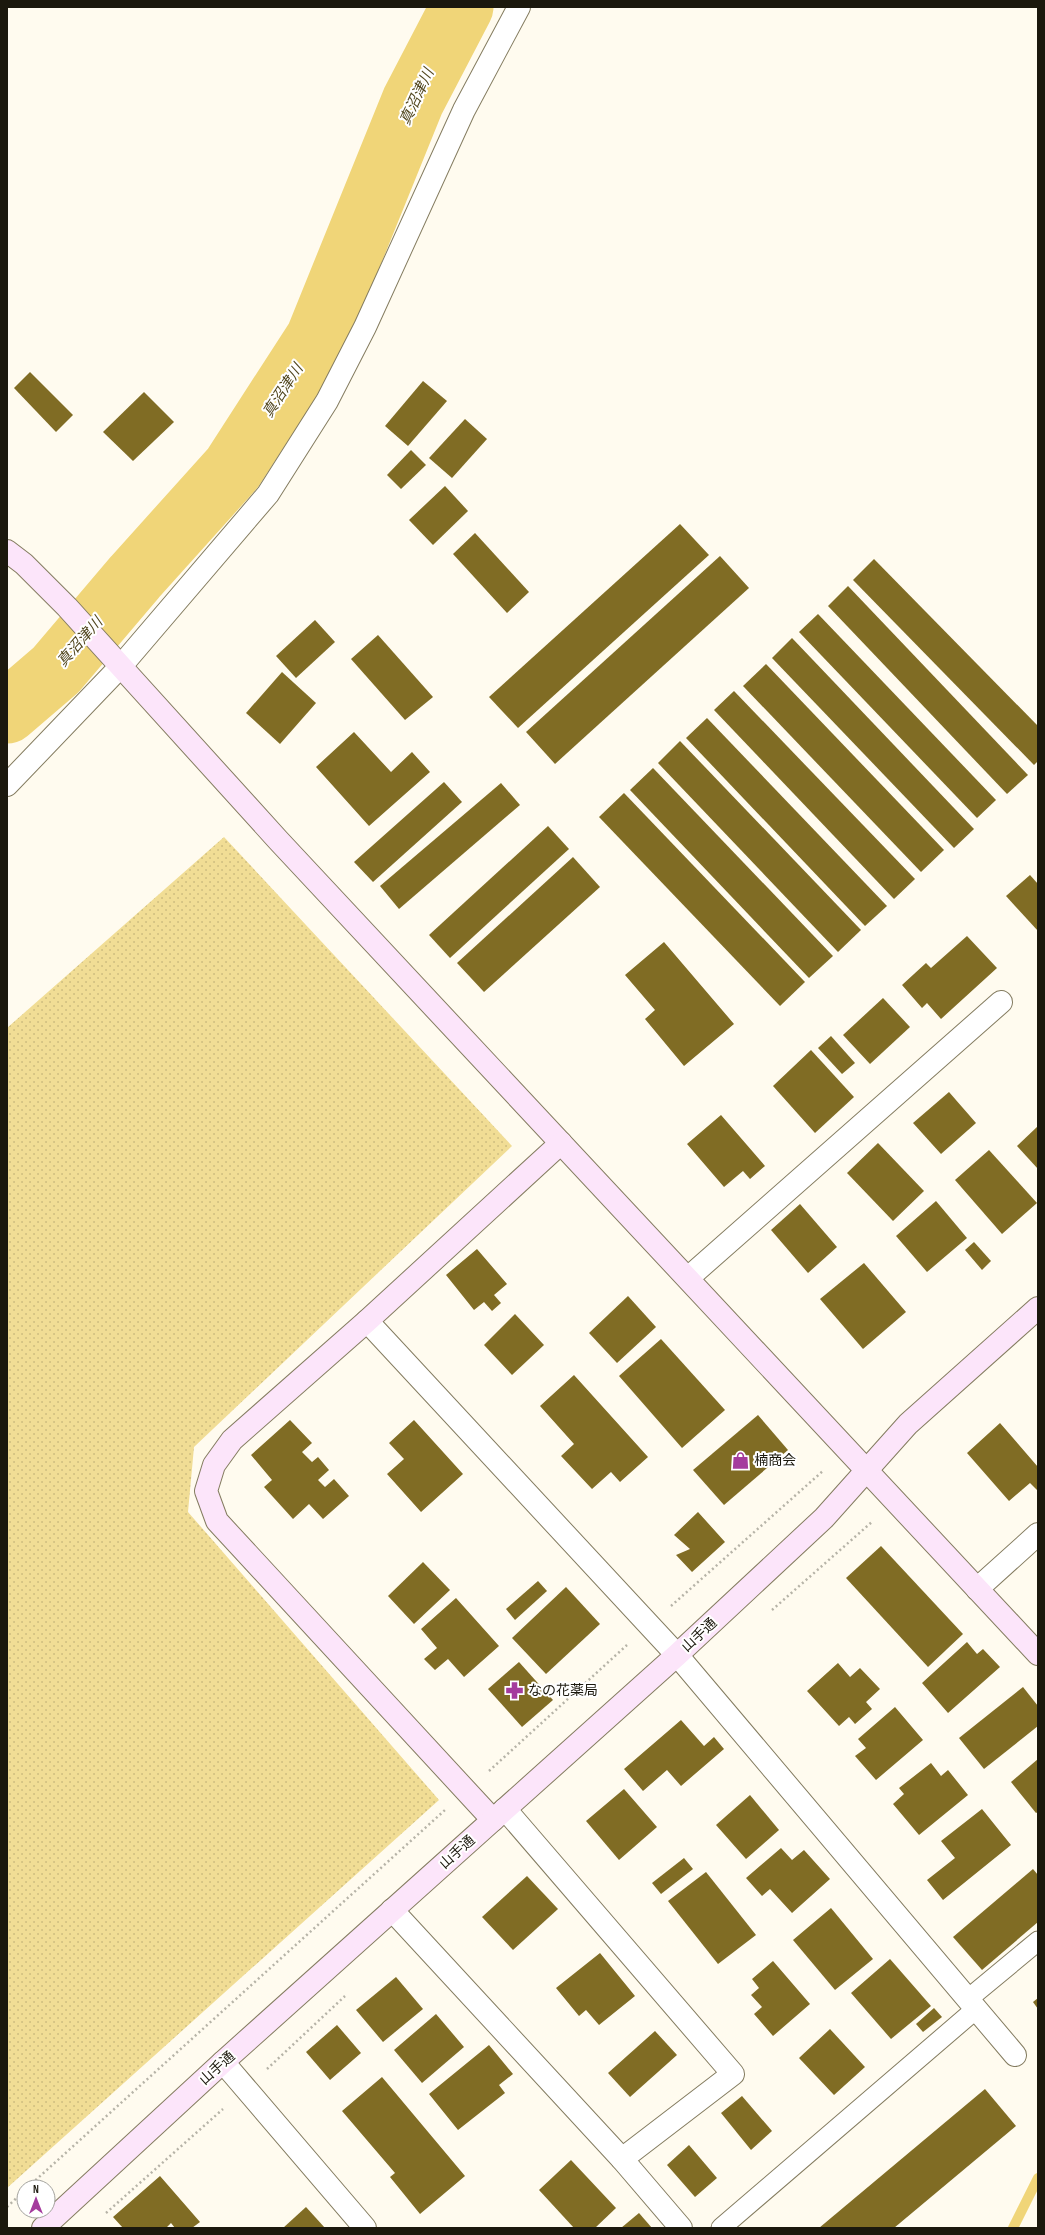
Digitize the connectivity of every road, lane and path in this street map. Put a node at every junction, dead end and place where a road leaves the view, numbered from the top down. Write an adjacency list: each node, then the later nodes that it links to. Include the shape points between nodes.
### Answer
1 (519, 7): 3 (street, via 464,110 365,327 327,401 268,494)
2 (7, 551): 3 (street, via 24,564 67,607)
3 (114, 659): 4 (street); 6 (street, via 278,840)
4 (7, 785)
5 (1001, 1002): 7 (street)
6 (561, 1143): 7 (street); 9 (street)
7 (688, 1278): 10 (street)
8 (1038, 1308): 11 (street, 山手通, via 908,1424)
9 (367, 1321): 14 (street); 17 (street, via 232,1440 214,1465 206,1491 217,1521)
10 (847, 1450): 11 (street); 14 (path)
11 (868, 1471): 13 (street); 16 (street, 山手通, via 824,1518)
12 (1038, 1534): 13 (street)
13 (977, 1589): 15 (street)
14 (649, 1625): 16 (street); 17 (path)
15 (1038, 1654)
16 (677, 1655): 18 (street, 山手通); 21 (street)
17 (467, 1791): 18 (street); 25 (path)
18 (499, 1814): 19 (street, 山手通); 24 (street, via 733,2074)
19 (392, 1910): 23 (street, 山手通); 24 (street)
20 (1038, 1941): 21 (lane)
21 (972, 2004): 22 (street); 31 (lane)
22 (1015, 2055)
23 (223, 2062): 28 (street, 山手通); 29 (street)
24 (622, 2159): 30 (street)
25 (37, 2179)
26 (16, 2199): 27 (path)
27 (7, 2207)
28 (44, 2228)
29 (365, 2228)
30 (681, 2228)
31 (721, 2228)

